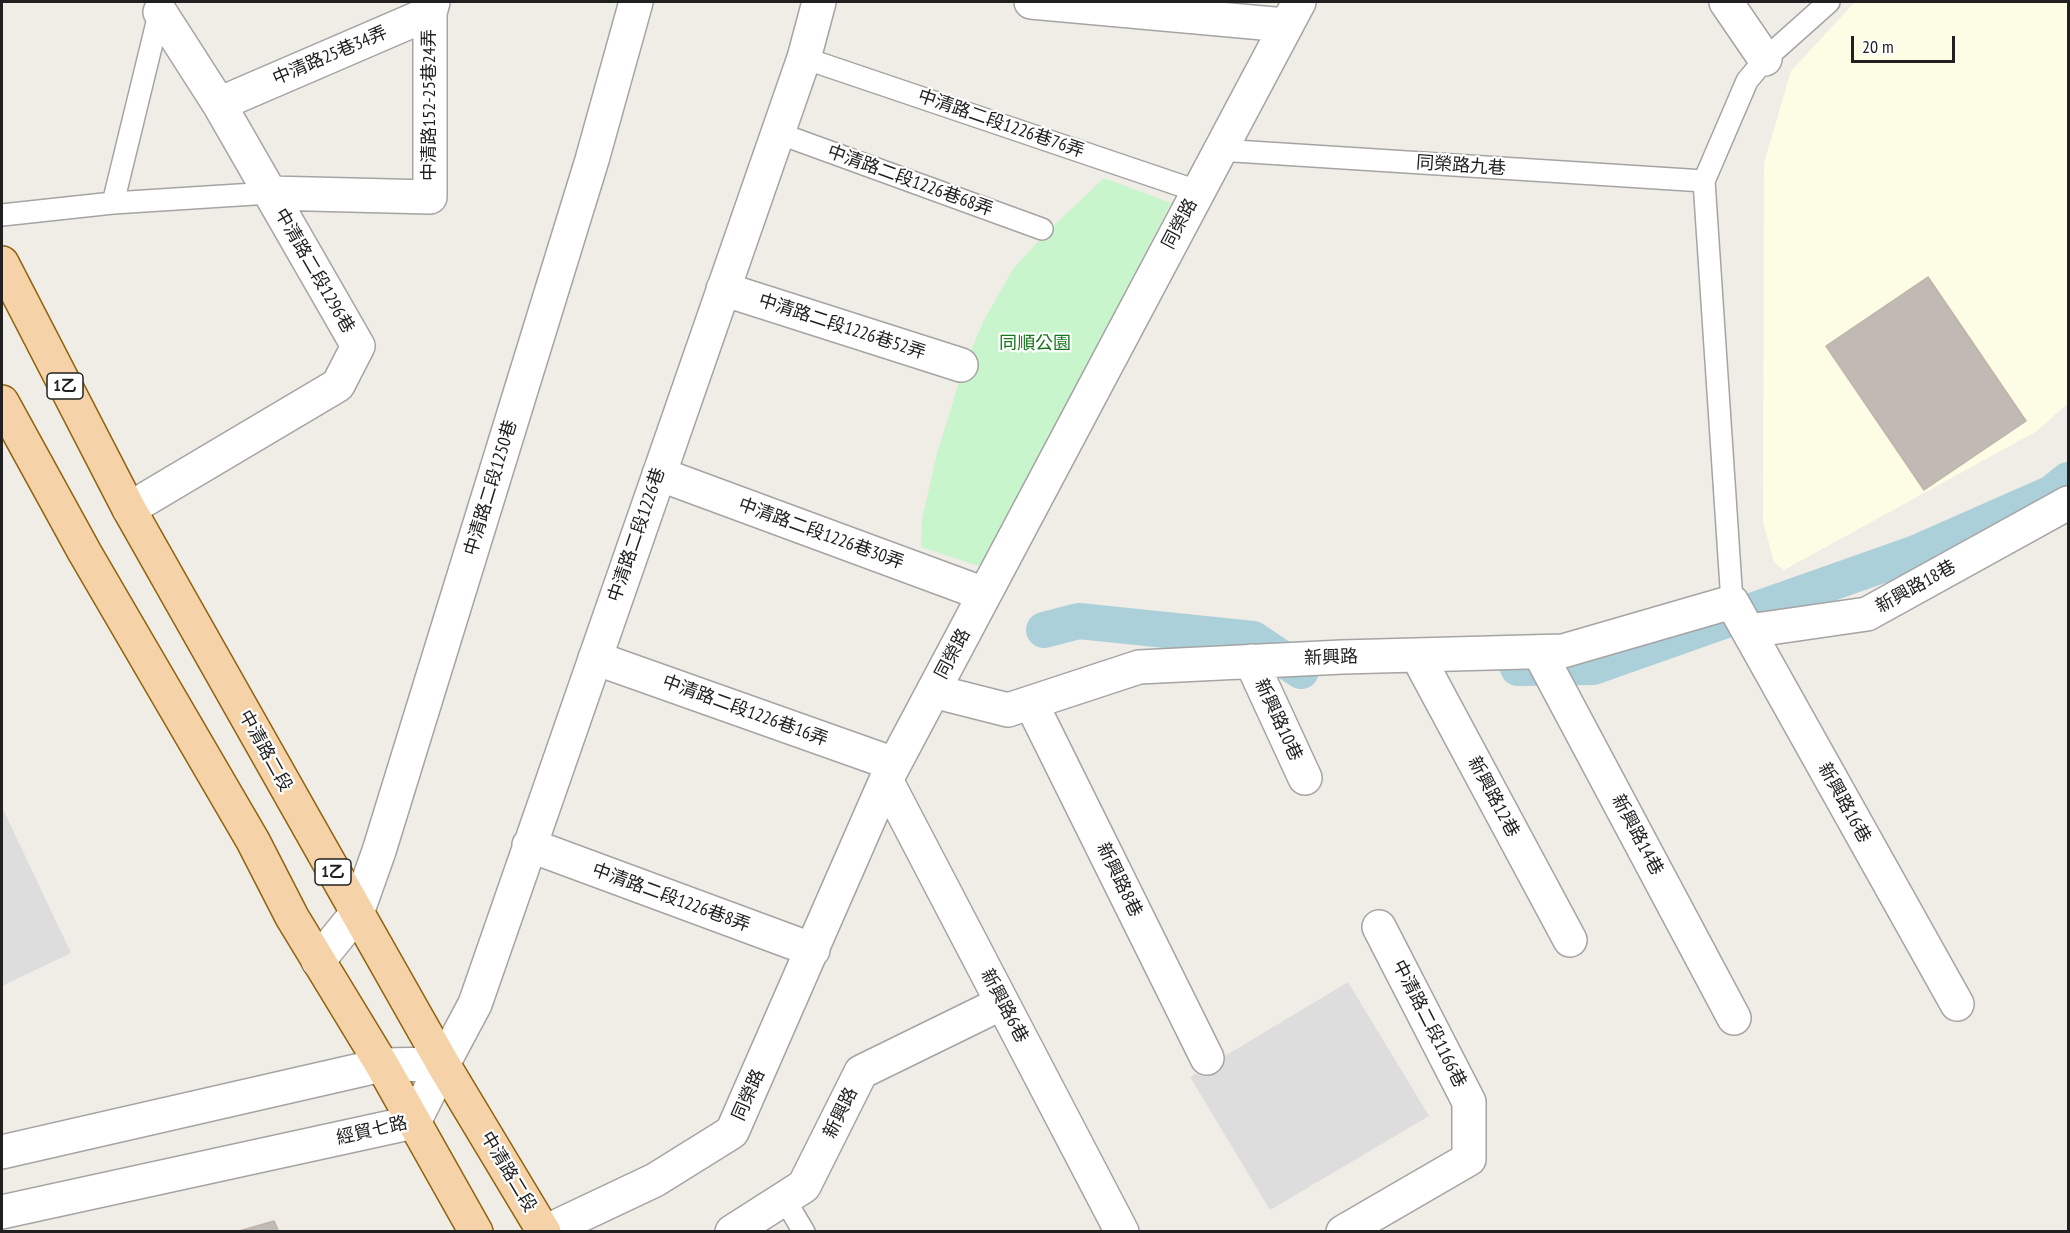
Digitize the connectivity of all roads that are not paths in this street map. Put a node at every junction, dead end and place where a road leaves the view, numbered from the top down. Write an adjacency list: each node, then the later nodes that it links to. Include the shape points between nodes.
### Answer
1 (636, 2): 39 (street, 中清路二段1250巷, via 585,183)
2 (819, 2): 9 (street, 中清路二段1226巷)
3 (1031, 2): 8 (street)
4 (1725, 2): 10 (street)
5 (1829, 2): 10 (lane)
6 (161, 7): 11 (street, 中清路二段1296巷); 17 (lane)
7 (431, 7): 11 (street, 中清路25巷34弄); 16 (street, 中清路152-25巷24弄, via 430,197)
8 (1292, 13): 13 (street, 同榮路)
9 (804, 58): 12 (street, 中清路二段1226巷); 15 (lane, 中清路二段1226巷76弄)
10 (1765, 59): 14 (lane, via 1747,81)
11 (219, 104): 16 (street, 中清路二段1296巷)
12 (778, 133): 19 (lane, 中清路二段1226巷68弄); 21 (street, 中清路二段1226巷)
13 (1219, 150): 14 (lane, 同榮路九巷); 15 (street, 同榮路)
14 (1704, 181): 28 (lane)
15 (1197, 191): 27 (street, 同榮路)
16 (270, 194): 17 (lane); 26 (street, 中清路二段1296巷, via 358,346 338,385)
17 (113, 203): 18 (lane)
18 (2, 215)
19 (1042, 229)
20 (2, 263): 26 (main road, 中清路二段 / 1乙)
21 (723, 289): 22 (street, 中清路二段1226巷52弄); 24 (street, 中清路二段1226巷)
22 (961, 365)
23 (2, 402): 43 (main road)
24 (659, 474): 27 (street, 中清路二段1226巷30弄); 32 (street, 中清路二段1226巷)
25 (2068, 503): 29 (street, 新興路18巷, via 1867,614)
26 (129, 509): 39 (main road, 中清路二段 / 1乙)
27 (984, 594): 34 (street, 同榮路)
28 (1732, 602): 29 (street, 新興路16巷); 30 (street, 新興路, via 1563,651)
29 (1749, 631): 45 (street, 新興路16巷)
30 (1539, 652): 31 (street, 新興路); 46 (street, 新興路14巷)
31 (1417, 655): 33 (street, 新興路); 41 (street, 新興路12巷)
32 (595, 657): 36 (street, 中清路二段1226巷16弄); 38 (street, 中清路二段1226巷)
33 (1251, 662): 35 (street, 新興路, via 1139,667); 37 (street, 新興路10巷)
34 (933, 691): 35 (street, 新興路, via 1008,710); 36 (street, 同榮路)
35 (1031, 703): 47 (street, 新興路8巷)
36 (890, 772): 42 (street, 同榮路); 44 (street, 新興路6巷)
37 (1305, 778)
38 (529, 845): 42 (street, 中清路二段1226巷8弄); 48 (street, 中清路二段1226巷, via 475,1004)
39 (357, 913): 43 (street, 中清路二段1250巷); 48 (main road, 中清路二段 / 1乙)
40 (1379, 927): 59 (street, 中清路二段1166巷, via 1469,1102 1469,1159)
41 (1570, 940)
42 (813, 950): 55 (street, 同榮路, via 732,1132 656,1180)
43 (318, 961): 49 (main road)
44 (1002, 1003): 52 (street, 新興路, via 861,1072 804,1186); 58 (street, 新興路6巷)
45 (1956, 1004)
46 (1734, 1018)
47 (1207, 1058)
48 (443, 1064): 49 (street); 50 (street, 經貿七路); 55 (main road, 中清路二段 / 1乙)
49 (382, 1065): 50 (main road); 51 (street)
50 (414, 1122): 53 (street, 經貿七路); 54 (main road)
51 (2, 1152)
52 (785, 1200): 56 (street, 新興路); 57 (lane)
53 (2, 1212)
54 (476, 1232)
55 (545, 1232)
56 (732, 1232)
57 (804, 1232)
58 (1122, 1232)
59 (1343, 1232)

